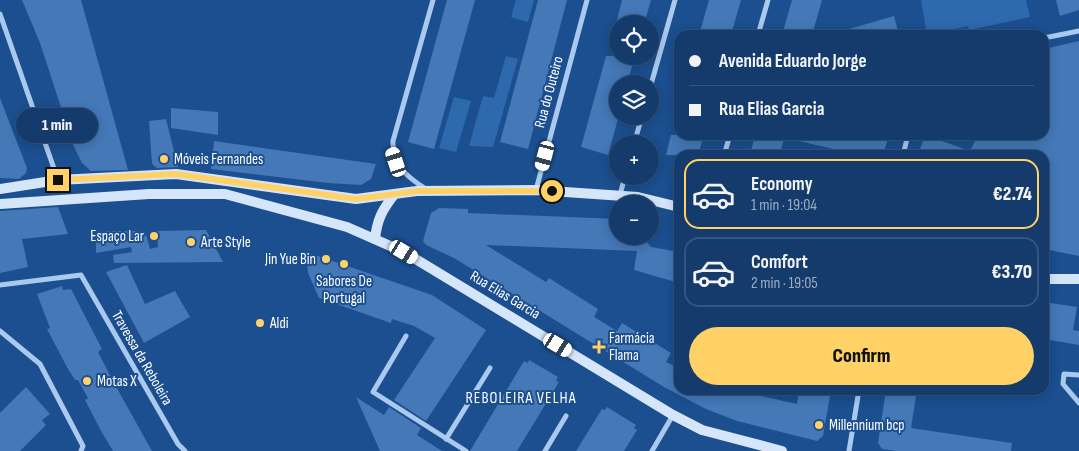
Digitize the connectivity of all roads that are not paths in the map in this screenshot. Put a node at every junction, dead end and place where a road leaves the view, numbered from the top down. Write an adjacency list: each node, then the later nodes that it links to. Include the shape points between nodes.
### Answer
1 (433, 0): 14 (street, via 394,131 392,151 401,170)
2 (586, 0): 13 (street, Rua do Outeiro)
3 (675, 0): 9 (street)
4 (768, 0): 6 (street)
5 (0, 14): 10 (street)
6 (759, 30)
7 (1079, 31): 8 (street)
8 (1049, 37)
9 (654, 75)
10 (58, 180): 12 (main road); 15 (main road, via 176,174 356,199)
11 (623, 185): 16 (street)
12 (0, 189)
13 (536, 190): 14 (main road); 16 (main road)
14 (429, 191): 15 (main road)
15 (394, 195): 20 (main road, via 377,222)
16 (620, 195)
17 (659, 202): 19 (main road)
18 (0, 204): 20 (main road, Rua Elias Garcia, via 121,195 225,194 347,227)
19 (674, 206)
20 (375, 239): 30 (main road, Rua Elias Garcia, via 404,252)
21 (1049, 279): 22 (main road)
22 (1079, 279)
23 (0, 285): 34 (street, Travessa da Reboleira, via 80,274)
24 (0, 331): 33 (street, via 40,364)
25 (406, 336): 32 (street, via 373,392)
26 (490, 368): 32 (street)
27 (1079, 375): 29 (street, via 1064,374 1063,384)
28 (859, 395): 39 (street)
29 (1079, 403)
30 (673, 415): 37 (street); 38 (main road, Rua Elias Garcia, via 702,430)
31 (566, 416): 36 (street)
32 (446, 439): 35 (street)
33 (82, 448)
34 (185, 451)
35 (466, 451)
36 (544, 451)
37 (652, 451)
38 (782, 451)
39 (849, 451)

